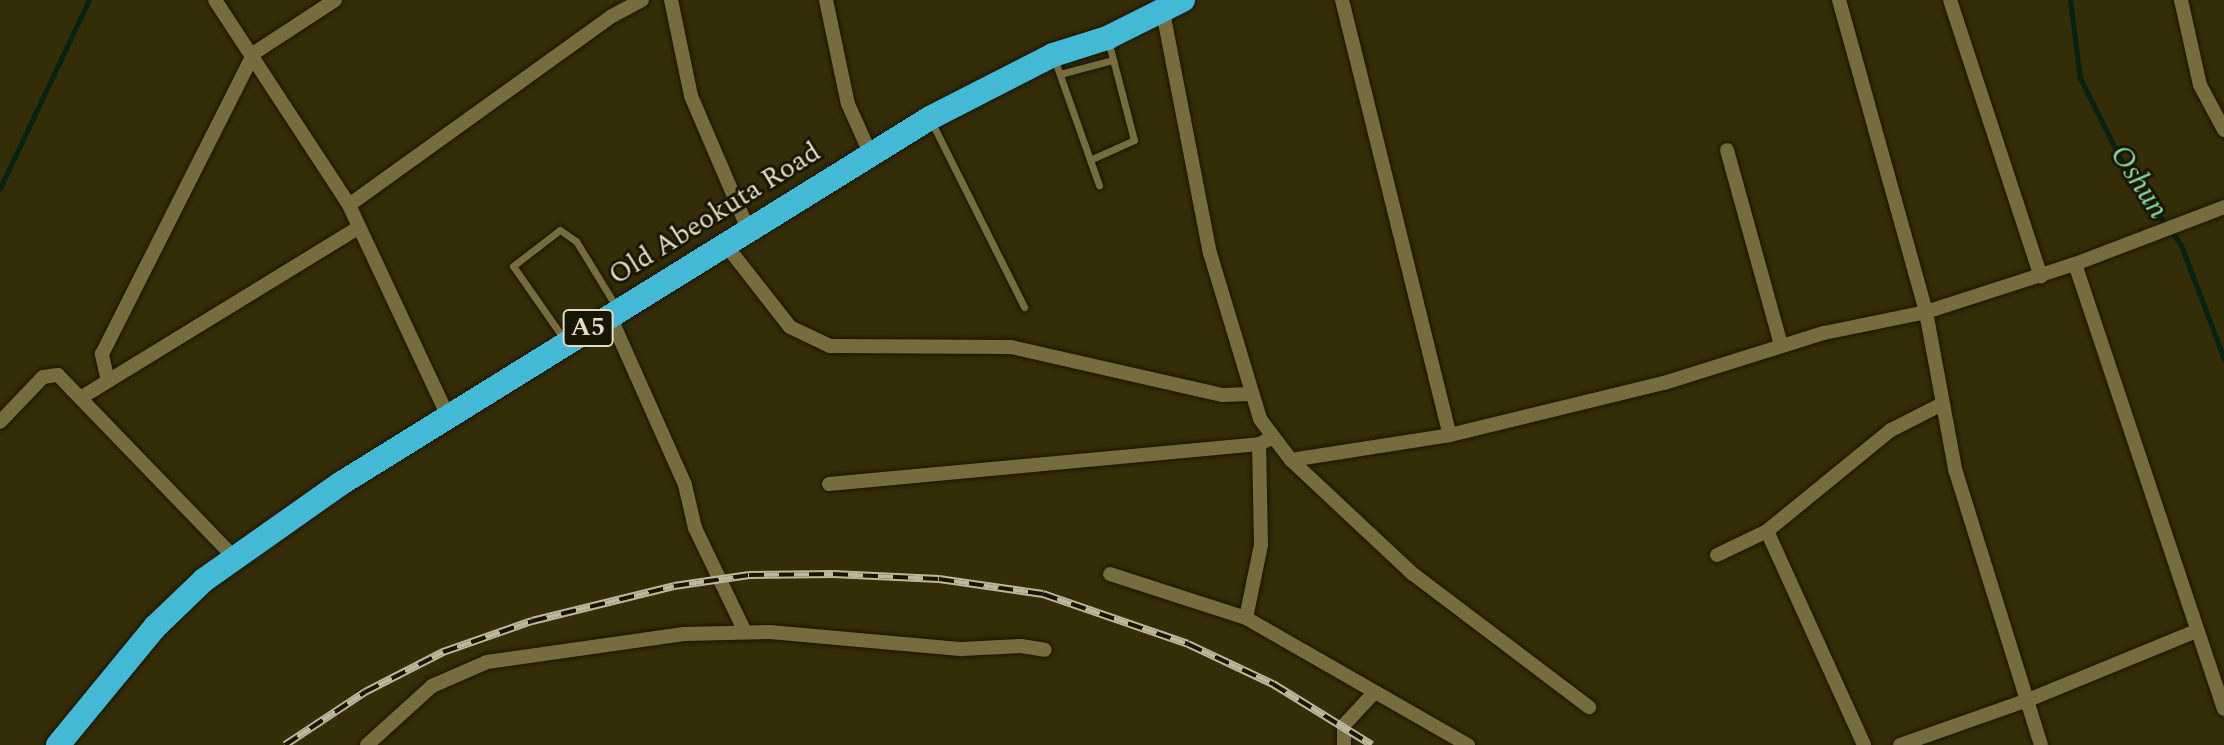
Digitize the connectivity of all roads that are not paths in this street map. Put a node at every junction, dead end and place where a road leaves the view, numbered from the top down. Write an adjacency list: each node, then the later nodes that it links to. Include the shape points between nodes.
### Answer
1 (215, 0): 12 (street)
2 (335, 0): 12 (street)
3 (642, 0): 20 (street, via 612,16)
4 (671, 0): 23 (street, via 691,96)
5 (826, 0): 17 (street, via 848,104)
6 (1342, 0): 38 (street)
7 (1839, 0): 29 (street)
8 (1950, 0): 26 (street)
9 (2181, 0): 15 (street, via 2200,85)
10 (1172, 3): 11 (highway, Old Abeokuta Road / A5); 33 (street, via 1210,253)
11 (1110, 49): 13 (highway, Old Abeokuta Road / A5); 18 (lane, via 1134,140)
12 (254, 53): 20 (street); 32 (street, via 102,354)
13 (1056, 64): 14 (highway, Old Abeokuta Road / A5); 18 (lane)
14 (930, 118): 17 (highway, Old Abeokuta Road / A5); 27 (lane)
15 (2224, 130)
16 (1727, 150): 31 (street)
17 (870, 153): 23 (highway, Old Abeokuta Road / A5)
18 (1092, 159): 19 (lane)
19 (1099, 185)
20 (349, 205): 22 (street)
21 (2224, 207): 25 (street)
22 (358, 228): 32 (street); 36 (street)
23 (748, 229): 24 (highway, Old Abeokuta Road / A5)
24 (725, 244): 28 (highway, Old Abeokuta Road / A5); 33 (street, via 790,327 830,346 1011,347 1223,395)
25 (2075, 264): 26 (street); 47 (street)
26 (2041, 276): 29 (street)
27 (1024, 307)
28 (614, 312): 30 (highway, Old Abeokuta Road / A5); 30 (lane, via 576,241 560,230 513,266); 48 (street, via 685,485 695,528)
29 (1926, 312): 31 (street); 35 (street)
30 (566, 342): 36 (highway, Old Abeokuta Road / A5)
31 (1781, 345): 38 (street, via 1664,383)
32 (108, 381): 34 (street)
33 (1250, 394): 39 (street)
34 (82, 397): 37 (street, via 52,373); 44 (street)
35 (1942, 404): 42 (street, via 1891,430); 51 (street, via 1955,469)
36 (447, 414): 44 (highway, Old Abeokuta Road / A5)
37 (0, 422)
38 (1450, 435): 40 (street)
39 (1266, 441): 40 (street); 41 (street); 46 (street, via 1261,545)
40 (1291, 460): 52 (street, via 1413,574)
41 (829, 484)
42 (1767, 531): 43 (street); 58 (street)
43 (1717, 555)
44 (234, 557): 54 (highway, Old Abeokuta Road / A5, via 155,627)
45 (1110, 574): 46 (street)
46 (1246, 618): 50 (street)
47 (2196, 631): 51 (street); 53 (street)
48 (745, 632): 49 (street); 55 (street, via 684,634 487,662 432,686)
49 (1045, 650)
50 (1373, 694): 56 (street, via 1344,725); 57 (street)
51 (2028, 700): 59 (street); 60 (street)
52 (1589, 707)
53 (2224, 709)
54 (58, 745)
55 (367, 745)
56 (1344, 745)
57 (1468, 745)
58 (1864, 745)
59 (1900, 745)
60 (2041, 745)

